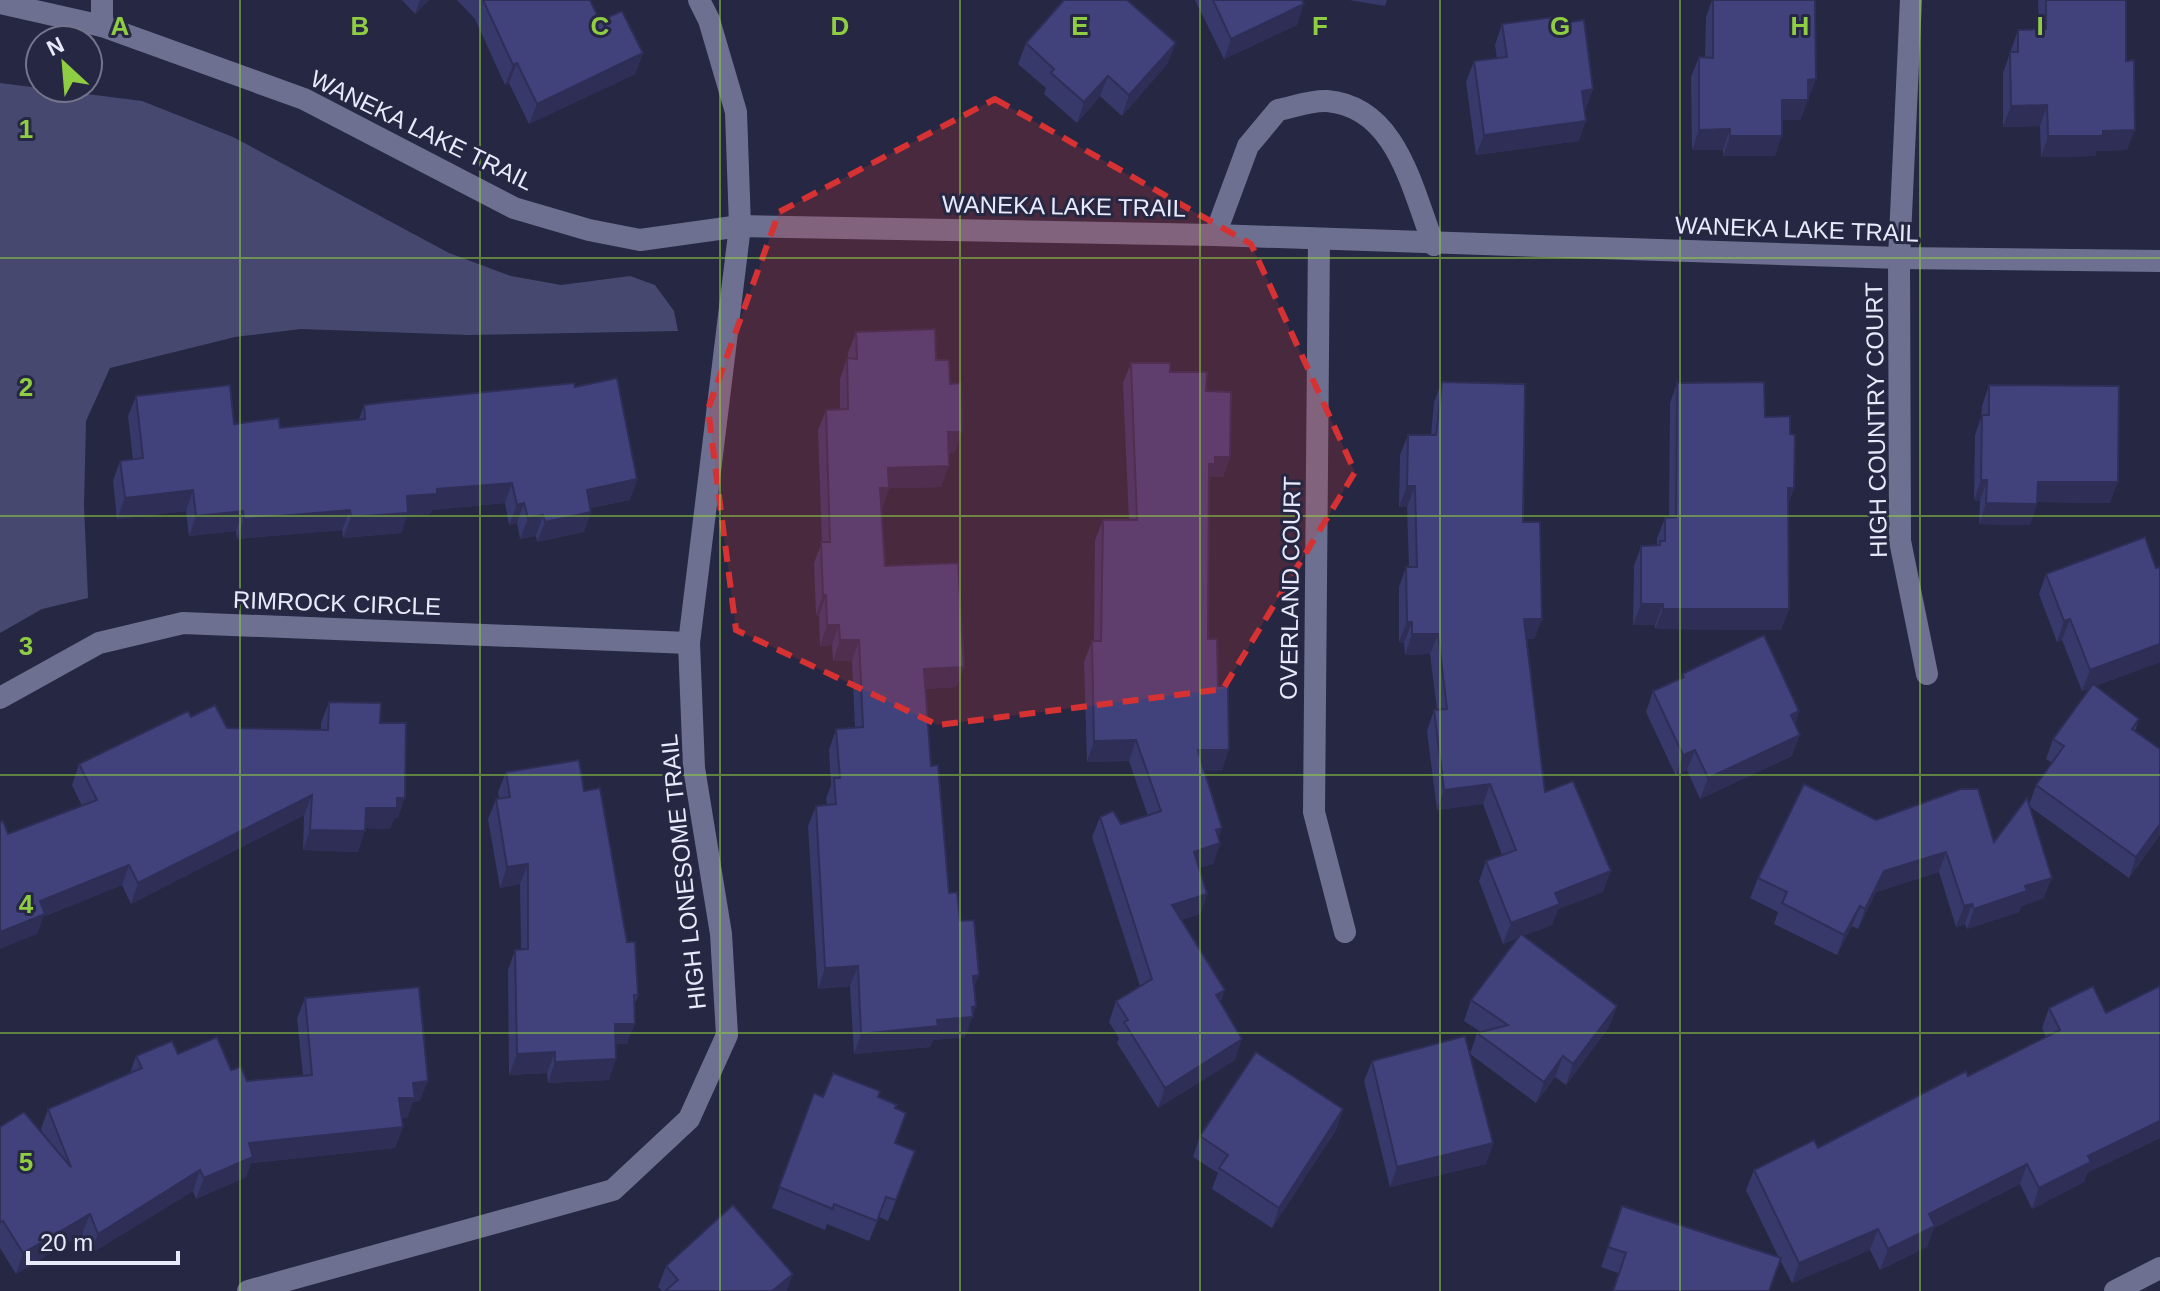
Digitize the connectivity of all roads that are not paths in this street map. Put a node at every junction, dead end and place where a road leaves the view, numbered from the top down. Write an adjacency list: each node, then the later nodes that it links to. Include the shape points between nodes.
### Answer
1 (102, 0): 6 (street)
2 (699, 0): 8 (street, HIGH LONESOME TRAIL, via 736,112)
3 (1911, 0): 12 (street, HIGH COUNTRY COURT)
4 (12, 3): 5 (street, WANEKA LAKE TRAIL)
5 (94, 24)
6 (102, 24)
7 (104, 27): 8 (street, WANEKA LAKE TRAIL, via 304,99 514,208 640,240)
8 (740, 226): 9 (street, WANEKA LAKE TRAIL); 14 (street, HIGH LONESOME TRAIL)
9 (1215, 235): 10 (street, WANEKA LAKE TRAIL); 11 (street, WANEKA LAKE TRAIL, via 1248,146 1278,110 1327,101 1370,115 1396,146)
10 (1319, 239): 11 (street, WANEKA LAKE TRAIL); 17 (street, OVERLAND COURT, via 1314,812)
11 (1434, 245): 12 (street, WANEKA LAKE TRAIL)
12 (1899, 258): 13 (street, WANEKA LAKE TRAIL); 15 (street, HIGH COUNTRY COURT, via 1900,541)
13 (2160, 261)
14 (689, 643): 16 (street, RIMROCK CIRCLE, via 183,623 99,643); 19 (street, HIGH LONESOME TRAIL, via 694,768 721,934 727,1035 689,1119 613,1190)
15 (1927, 674)
16 (0, 698)
17 (1345, 932)
18 (2160, 1268): 20 (street)
19 (248, 1291)
20 (2115, 1291)

